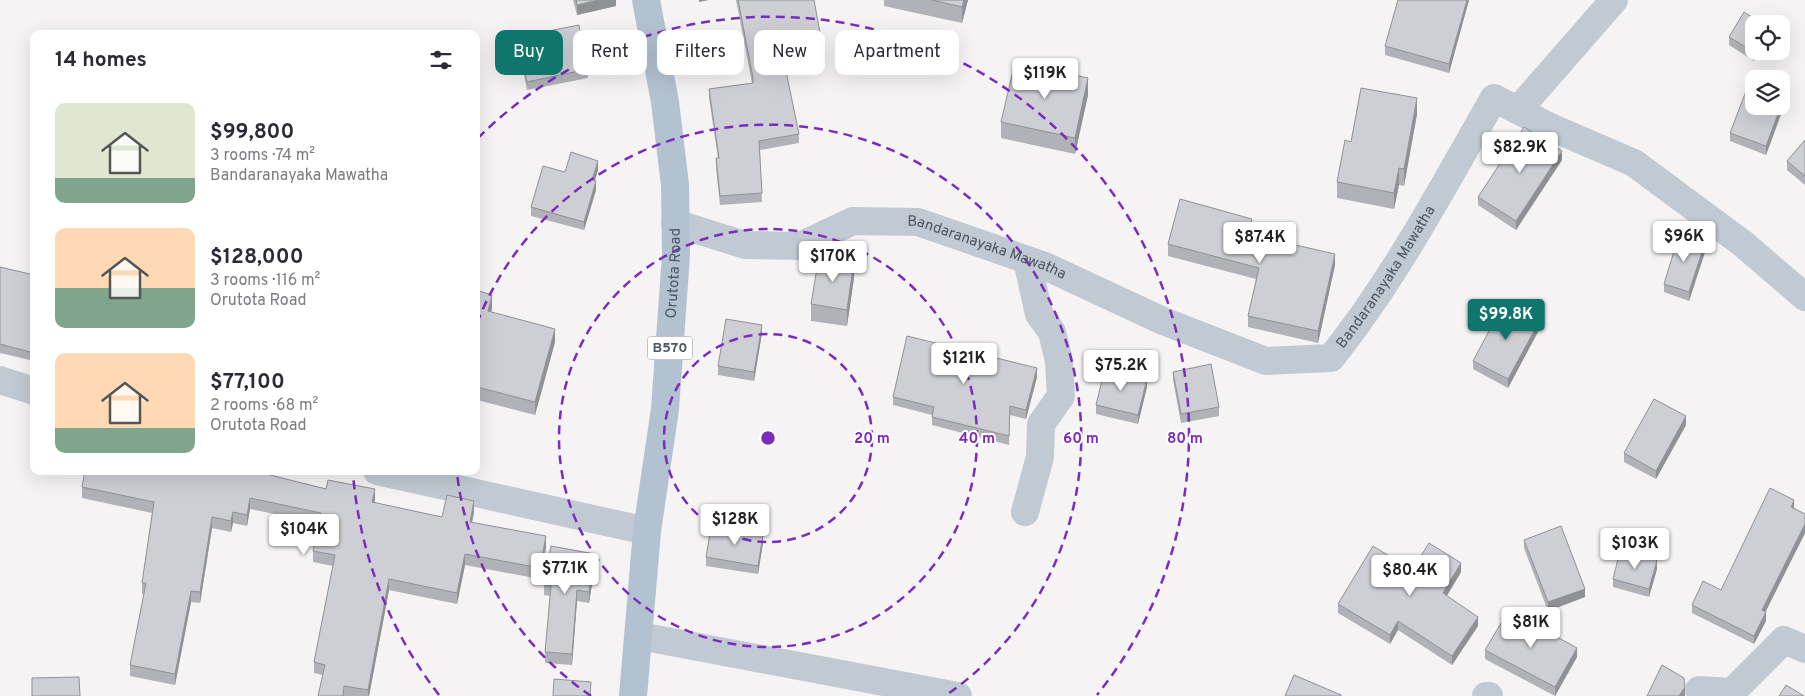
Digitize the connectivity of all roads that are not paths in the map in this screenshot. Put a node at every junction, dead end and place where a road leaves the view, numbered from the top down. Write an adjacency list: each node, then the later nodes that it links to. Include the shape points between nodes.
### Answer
1 (646, 0): 4 (main road, Orutota Road / B570, via 665,102)
2 (1614, 0): 3 (street)
3 (1518, 110): 5 (street, Bandaranayaka Mawatha, via 1494,98 1430,211 1374,300 1331,358 1266,361 1163,321); 6 (street, Bandaranayaka Mawatha, via 1634,163 1742,243)
4 (675, 223): 5 (street, Bandaranayaka Mawatha, via 745,245 800,246 853,221 918,222); 11 (main road, Orutota Road / B570, via 676,255 665,409)
5 (1027, 260): 10 (street, via 1039,314 1052,332 1059,361 1061,396 1041,424 1040,457)
6 (1805, 297)
7 (0, 380): 8 (street)
8 (30, 390)
9 (395, 475): 11 (street)
10 (1025, 512)
11 (647, 530): 12 (main road, Orutota Road / B570)
12 (640, 636): 15 (main road, Orutota Road / B570); 16 (street)
13 (1805, 649): 14 (street, via 1784,640 1732,692)
14 (1699, 690)
15 (634, 696)
16 (958, 696)

